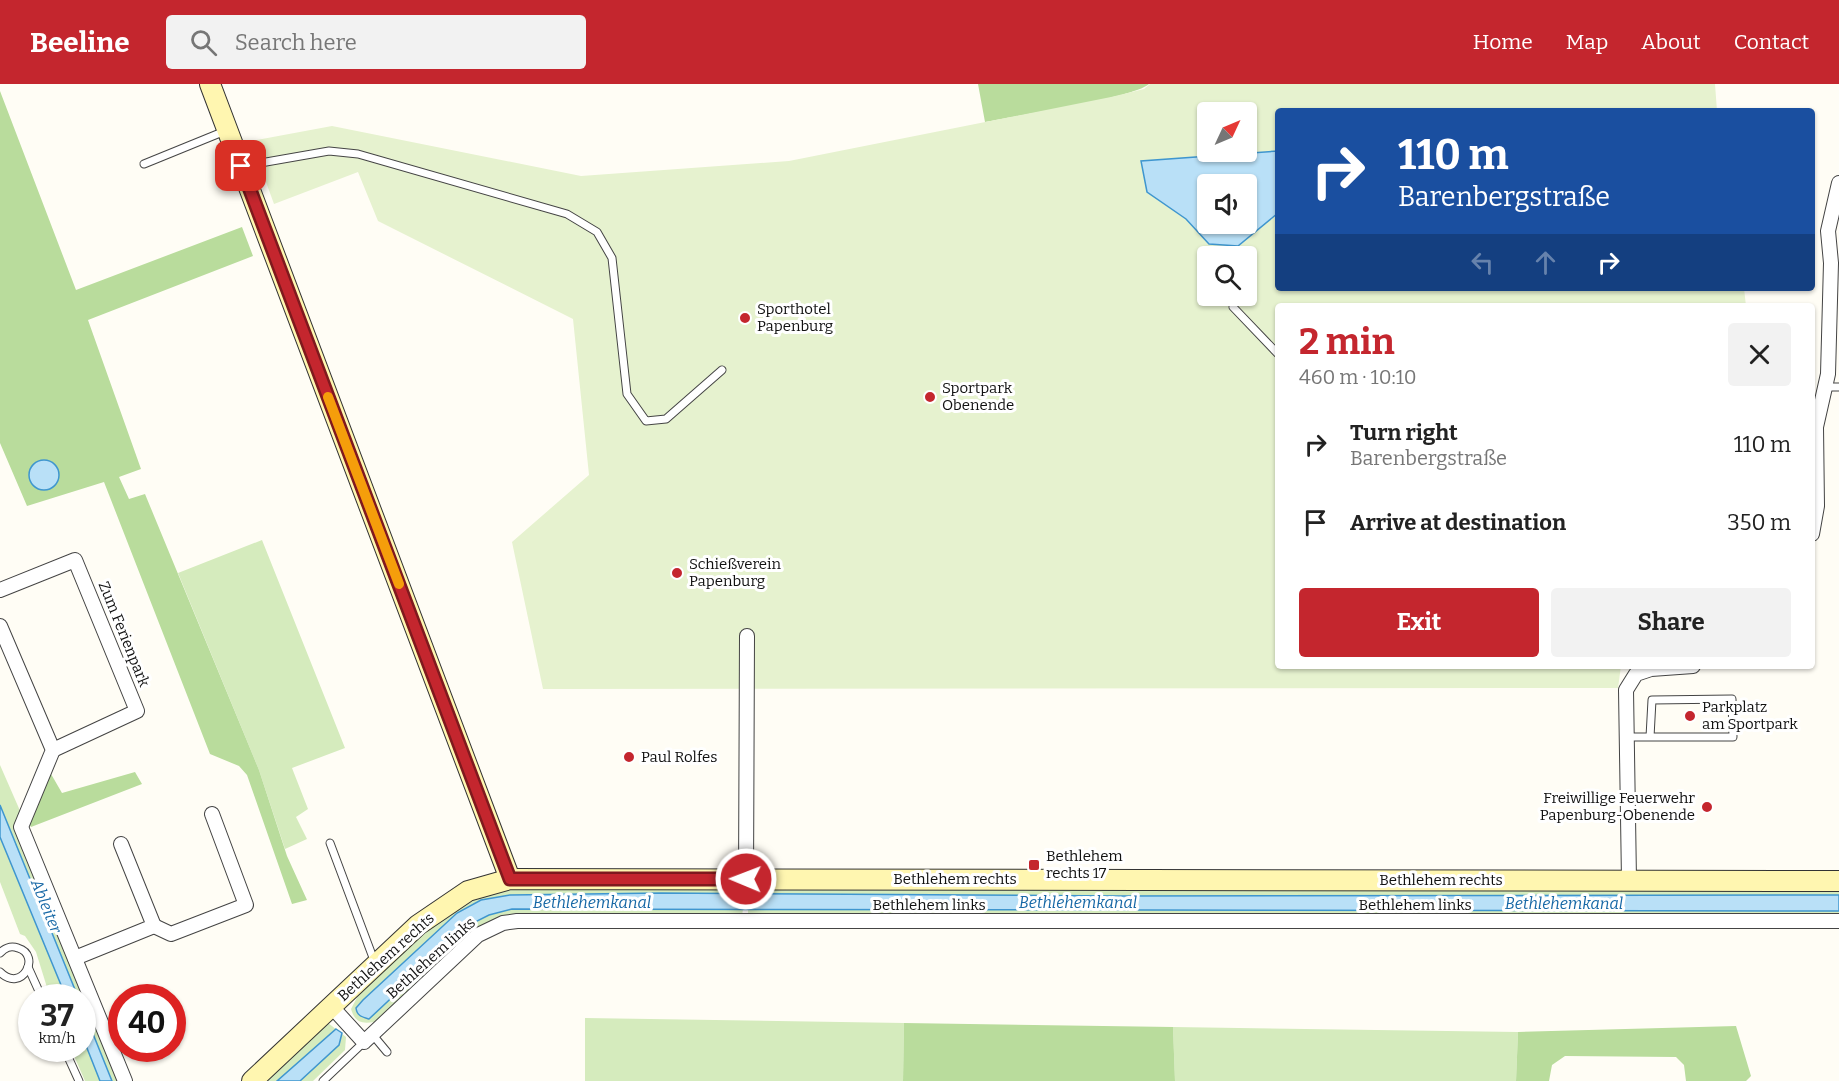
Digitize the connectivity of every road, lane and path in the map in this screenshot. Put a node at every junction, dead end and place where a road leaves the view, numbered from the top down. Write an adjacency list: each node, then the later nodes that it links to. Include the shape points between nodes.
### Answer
1 (210, 84): 2 (street)
2 (227, 130): 3 (lane); 4 (street)
3 (144, 164)
4 (241, 166): 9 (lane, via 329,151 358,154 567,214 597,232 612,258 627,394 646,421 666,419); 23 (street)
5 (1839, 183): 6 (street, via 1828,231)
6 (1835, 263): 10 (street)
7 (1233, 307): 8 (lane)
8 (1275, 351)
9 (722, 370)
10 (1832, 387): 11 (street, via 1816,427)
11 (1815, 517)
12 (0, 590): 19 (street, Zum Ferienpark, via 75,560 138,711)
13 (0, 626): 19 (street)
14 (747, 636): 24 (street)
15 (1651, 669): 16 (street)
16 (1634, 670): 18 (street, via 1626,690)
17 (1650, 737): 17 (lane, via 1734,737 1732,699 1652,700); 18 (lane)
18 (1627, 738): 25 (street)
19 (53, 750): 30 (street, via 21,828)
20 (212, 814): 28 (street, via 246,905 171,934)
21 (330, 843): 31 (lane)
22 (121, 844): 28 (street)
23 (510, 879): 24 (street, Bethlehem rechts); 31 (street, Bethlehem rechts, via 468,891 447,903)
24 (746, 879): 25 (street, Bethlehem rechts)
25 (1629, 880): 26 (street, Bethlehem rechts)
26 (1839, 881)
27 (1839, 921): 36 (street, Bethlehem links, via 517,921 502,923 478,935)
28 (154, 926): 30 (street)
29 (0, 953): 32 (lane, via 10,947 21,949 28,957)
30 (75, 958): 40 (street)
31 (376, 965): 35 (street, Bethlehem rechts)
32 (28, 967): 33 (lane, via 18,978 7,978); 34 (lane)
33 (0, 972)
34 (36, 984)
35 (332, 1006): 36 (street); 41 (street, Bethlehem rechts)
36 (368, 1038): 37 (lane); 42 (lane)
37 (387, 1052)
38 (70, 1062): 39 (lane)
39 (79, 1081)
40 (125, 1081)
41 (252, 1081)
42 (323, 1081)

